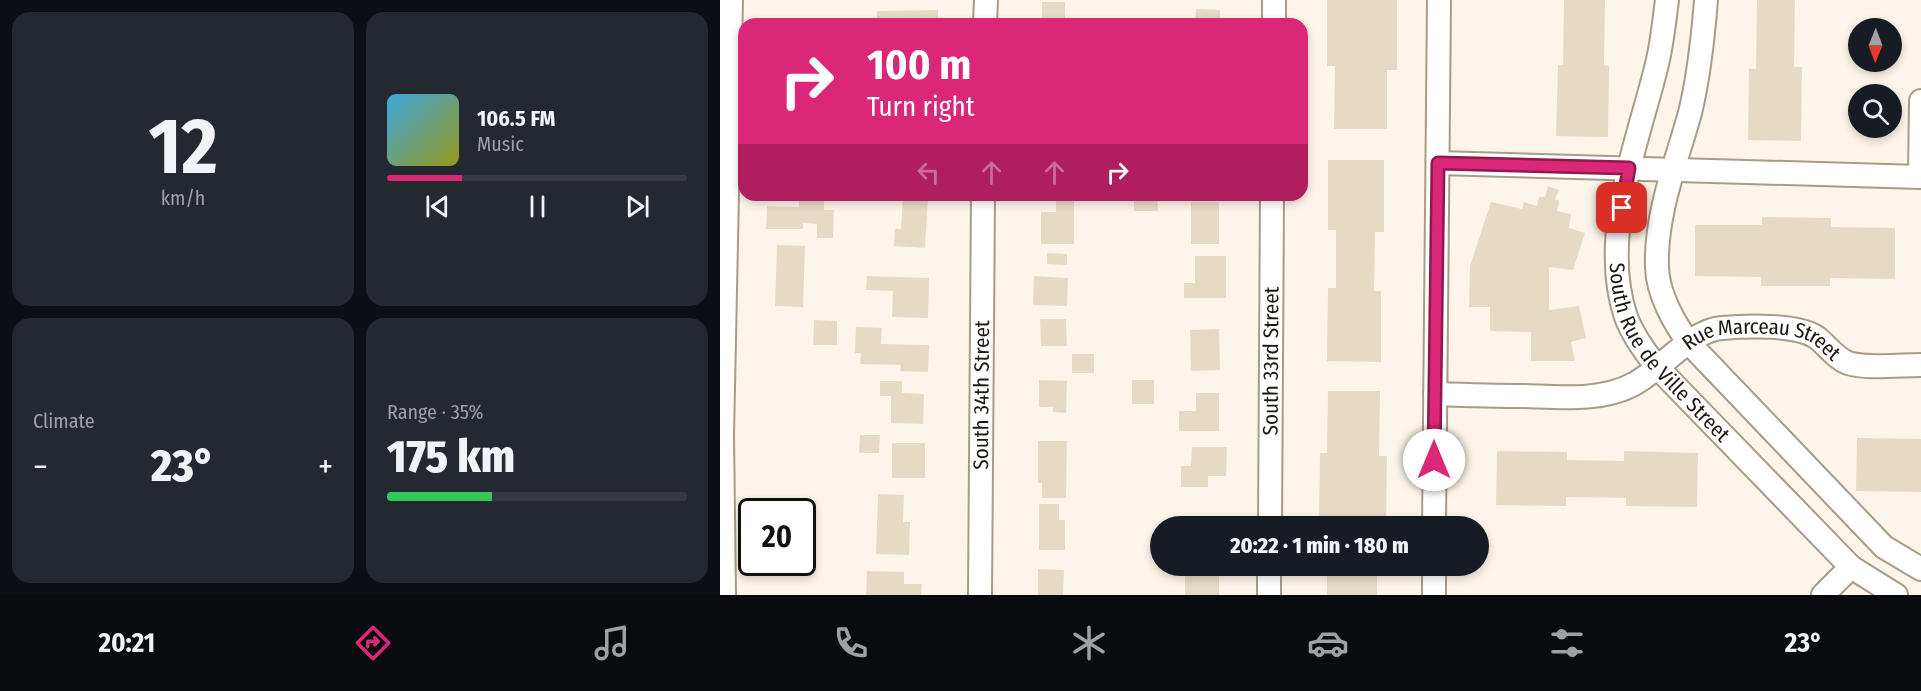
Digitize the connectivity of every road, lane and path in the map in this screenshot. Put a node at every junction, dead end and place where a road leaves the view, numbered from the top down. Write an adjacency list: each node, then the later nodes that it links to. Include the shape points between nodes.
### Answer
1 (731, 0): 9 (street)
2 (986, 0): 7 (street)
3 (1274, 0): 8 (street)
4 (1439, 0): 11 (street)
5 (1667, 0): 12 (street, South Rue de Ville Street, via 1657,65)
6 (1706, 0): 13 (street, South Rue de Ville Street, via 1690,110)
7 (985, 18)
8 (1274, 18)
9 (731, 89): 27 (street, via 722,435)
10 (1921, 101): 14 (street)
11 (1438, 163): 12 (street); 20 (street)
12 (1629, 168): 13 (street); 19 (street, South Rue de Ville Street, via 1618,228 1617,273 1627,319)
13 (1673, 171): 14 (street); 17 (street, South Rue de Ville Street, via 1660,226 1657,270 1676,325)
14 (1921, 177)
15 (983, 201): 28 (street, South 34th Street)
16 (1272, 201): 21 (street, South 33rd Street)
17 (1689, 343): 18 (street, Rue Marceau Street, via 1719,328 1787,328 1815,337 1849,363); 19 (street, Rue Marceau Street); 24 (street, South Rue de Ville Street, via 1884,547)
18 (1921, 365)
19 (1657, 368): 20 (street, Rue Marceau Street, via 1634,384 1608,394); 23 (street, South Rue de Ville Street)
20 (1435, 394): 22 (street)
21 (1270, 516)
22 (1434, 516)
23 (1851, 567): 31 (street); 32 (street, South Rue de Ville Street)
24 (1921, 569)
25 (1269, 576): 29 (street)
26 (1434, 576): 30 (street)
27 (724, 595)
28 (980, 595)
29 (1269, 595)
30 (1434, 595)
31 (1822, 595)
32 (1896, 595)

